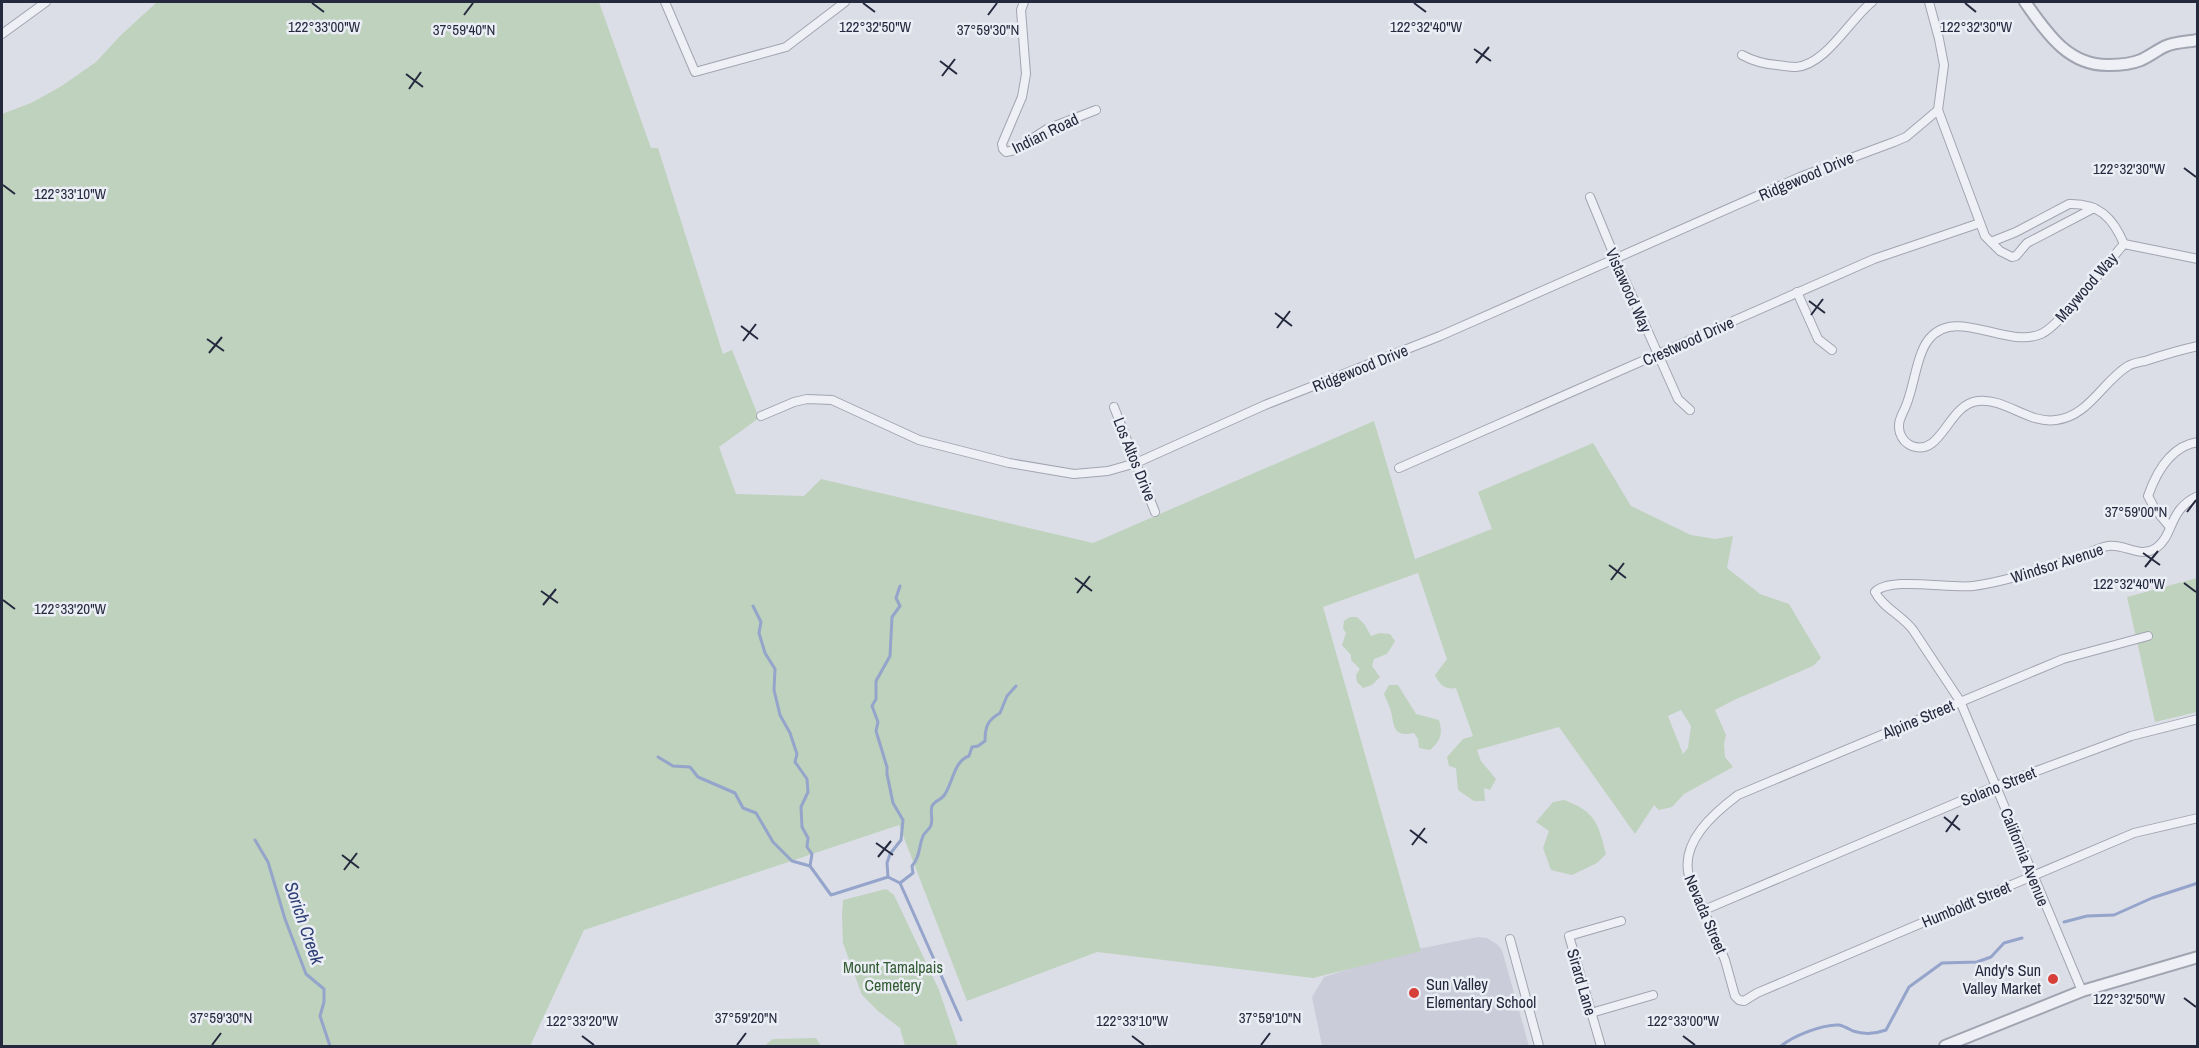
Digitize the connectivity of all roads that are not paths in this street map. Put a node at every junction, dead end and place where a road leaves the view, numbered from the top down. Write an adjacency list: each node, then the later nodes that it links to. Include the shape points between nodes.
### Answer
1 (46, 2): 8 (street)
2 (665, 2): 3 (street, via 695,72 786,47)
3 (845, 2)
4 (1024, 2): 11 (street, Indian Road, via 1021,10 1026,74 1003,149 1015,150 1047,129)
5 (1872, 2): 10 (street, via 1813,62 1783,66)
6 (1929, 2): 12 (street, via 1944,65)
7 (2025, 2): 9 (street, via 2063,50 2099,65 2122,65 2168,45)
8 (2, 34)
9 (2198, 40)
10 (1742, 55)
11 (1096, 110)
12 (1938, 110): 15 (street); 19 (street, Ridgewood Drive, via 1906,137 1800,177)
13 (1590, 197): 19 (street, Vistawood Way)
14 (2094, 208): 16 (street, via 2069,204); 16 (street, via 2027,243 2016,256 2007,255); 17 (street, Maywood Way, via 2115,224)
15 (1980, 223): 16 (street); 20 (street, Crestwood Drive, via 1874,259)
16 (1991, 242)
17 (2124, 244): 18 (street, Maywood Way); 21 (street, Maywood Way, via 2042,333 2018,337 1959,326 1942,329 1928,340 1898,422 1901,435 1908,444 1929,447 1958,411 1978,400 2027,416 2057,420 2087,405 2128,366)
18 (2198, 259)
19 (1616, 260): 23 (street, Vistawood Way); 28 (street, Ridgewood Drive)
20 (1797, 292): 22 (street, via 1818,339); 23 (street, Crestwood Drive)
21 (2198, 346)
22 (1832, 350)
23 (1658, 354): 25 (street, Vistawood Way, via 1678,399); 29 (street, Crestwood Drive)
24 (1114, 407): 28 (street, Los Altos Drive)
25 (1690, 410)
26 (761, 416): 28 (street, Ridgewood Drive, via 807,399 832,400 919,440 1009,463 1074,474)
27 (2198, 442): 32 (street, via 2174,452 2155,477 2148,496)
28 (1136, 463): 31 (street, Los Altos Drive)
29 (1399, 468)
30 (2198, 496): 32 (street, via 2181,507)
31 (1155, 512)
32 (2169, 526): 33 (street, Windsor Avenue, via 2155,549 2139,552 2106,546 1996,583 1880,587 1875,592)
33 (1887, 607): 35 (street, California Avenue, via 1905,620)
34 (2148, 636): 35 (street, Alpine Street, via 2063,659)
35 (1960, 701): 37 (street, California Avenue); 39 (street, Alpine Street, via 1738,795)
36 (2198, 719): 37 (street, Solano Street, via 2131,736)
37 (1996, 786): 40 (street, California Avenue); 41 (street, Solano Street)
38 (2198, 818): 40 (street, Humboldt Street, via 2134,833)
39 (1701, 829): 41 (street, Nevada Street, via 1687,868)
40 (2032, 876): 45 (street, California Avenue); 47 (street, Humboldt Street)
41 (1704, 910): 47 (street, Nevada Street)
42 (1621, 921): 48 (street, Sirard Lane, via 1569,936)
43 (1510, 939): 49 (street)
44 (2198, 957): 45 (street)
45 (2082, 991): 51 (street)
46 (1653, 995): 48 (street)
47 (1739, 1000)
48 (1591, 1013): 50 (street, Sirard Lane)
49 (1539, 1047)
50 (1601, 1047)
51 (1945, 1047)

